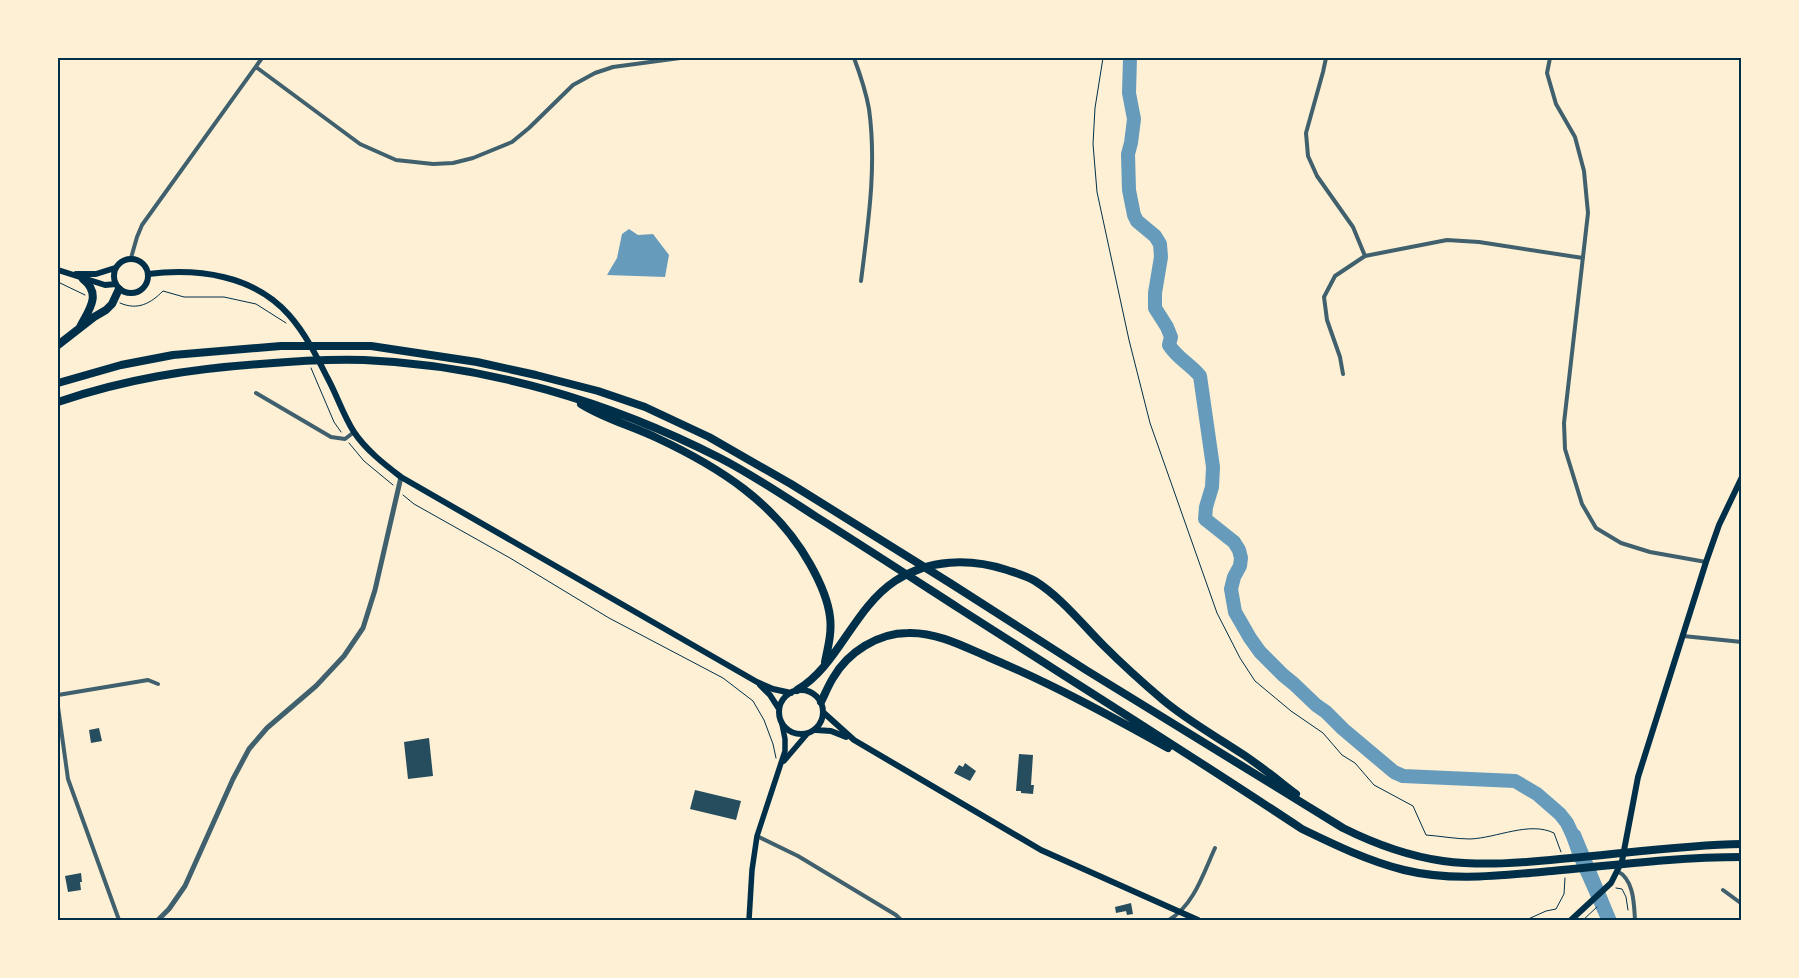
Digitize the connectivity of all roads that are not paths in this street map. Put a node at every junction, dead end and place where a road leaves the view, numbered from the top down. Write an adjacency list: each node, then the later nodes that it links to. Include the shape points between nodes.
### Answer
1 (262, 58): 6 (street)
2 (680, 58): 6 (street, via 613,67 596,73 574,85 512,142 473,158 434,164 396,160 360,144)
3 (854, 58): 15 (street, via 868,108 872,140 870,206)
4 (1326, 58): 7 (street, via 1306,133 1308,156 1317,176 1353,227)
5 (1550, 58): 9 (street, via 1547,73 1556,104 1575,137 1584,171 1588,214)
6 (256, 67): 8 (street, via 139,229)
7 (1365, 256): 9 (street, via 1447,240); 19 (street, via 1335,276 1324,297 1327,320)
8 (131, 258): 10 (main road, via 121,261); 13 (main road, via 142,262)
9 (1583, 258): 27 (street, via 1564,423 1565,449 1582,504 1596,528 1621,543)
10 (115, 268): 12 (main road, via 96,274); 16 (main road, via 113,276)
11 (58, 270): 12 (main road)
12 (72, 274): 14 (main road)
13 (148, 274): 16 (main road, via 146,283 137,292 128,293); 24 (main road, via 199,273 222,277 267,296 303,332)
14 (83, 279): 16 (main road); 17 (highway, via 89,285 93,298)
15 (861, 281)
16 (117, 286): 17 (highway, via 110,307)
17 (79, 328): 18 (highway)
18 (58, 345)
19 (1343, 374)
20 (58, 383): 45 (highway, via 121,365 173,355 281,346 371,346 477,362 589,389 645,407 708,437 791,484)
21 (256, 393): 24 (street, via 331,437 345,439)
22 (569, 396): 23 (highway, via 468,372 390,362 332,360 174,372); 30 (highway, via 593,412 655,437 708,465 741,485 773,512 799,545 826,598 831,632); 44 (highway, via 652,426 746,473)
23 (58, 402)
24 (354, 432): 25 (main road, via 378,459)
25 (400, 477): 31 (main road); 55 (street, via 375,590 363,628 344,656 316,686 267,728 249,749 185,886)
26 (1742, 477): 27 (main road)
27 (1706, 562): 28 (main road)
28 (1683, 636): 29 (street); 50 (main road, via 1638,777 1622,861)
29 (1742, 642)
30 (824, 664): 33 (highway, via 818,674); 45 (highway, via 872,602 895,581 926,567 947,562 989,564 1034,580 1060,600 1130,671 1175,709)
31 (756, 682): 33 (main road); 37 (main road)
32 (158, 684): 34 (street, via 148,680)
33 (794, 692): 35 (main road, via 805,690); 37 (main road, via 782,701)
34 (58, 695)
35 (822, 702): 38 (main road); 44 (highway, via 843,663 864,646 895,634 934,635 1074,696)
36 (58, 707): 54 (street, via 68,779)
37 (779, 709): 39 (main road)
38 (824, 713): 40 (main road); 42 (main road)
39 (782, 724): 41 (main road, via 792,733); 43 (main road, via 785,752)
40 (816, 730): 41 (main road); 42 (main road, via 831,731)
41 (807, 734): 43 (main road)
42 (854, 740): 53 (main road, via 1041,850)
43 (778, 771): 46 (main road)
44 (1236, 785): 49 (highway, via 1302,829 1378,863 1406,871 1456,877 1510,875)
45 (1331, 821): 47 (highway, via 1366,840 1394,850 1464,863 1548,860)
46 (757, 836): 56 (main road); 57 (street, via 798,856)
47 (1742, 844)
48 (1215, 848): 53 (street, via 1192,898)
49 (1742, 857)
50 (1617, 871): 60 (main road, via 1612,886); 61 (street, via 1630,885)
51 (1723, 890): 52 (street)
52 (1742, 904)
53 (1180, 913): 58 (street); 59 (main road)
54 (119, 920)
55 (158, 920)
56 (750, 920)
57 (901, 920)
58 (1169, 920)
59 (1198, 920)
60 (1571, 920)
61 (1635, 920)

